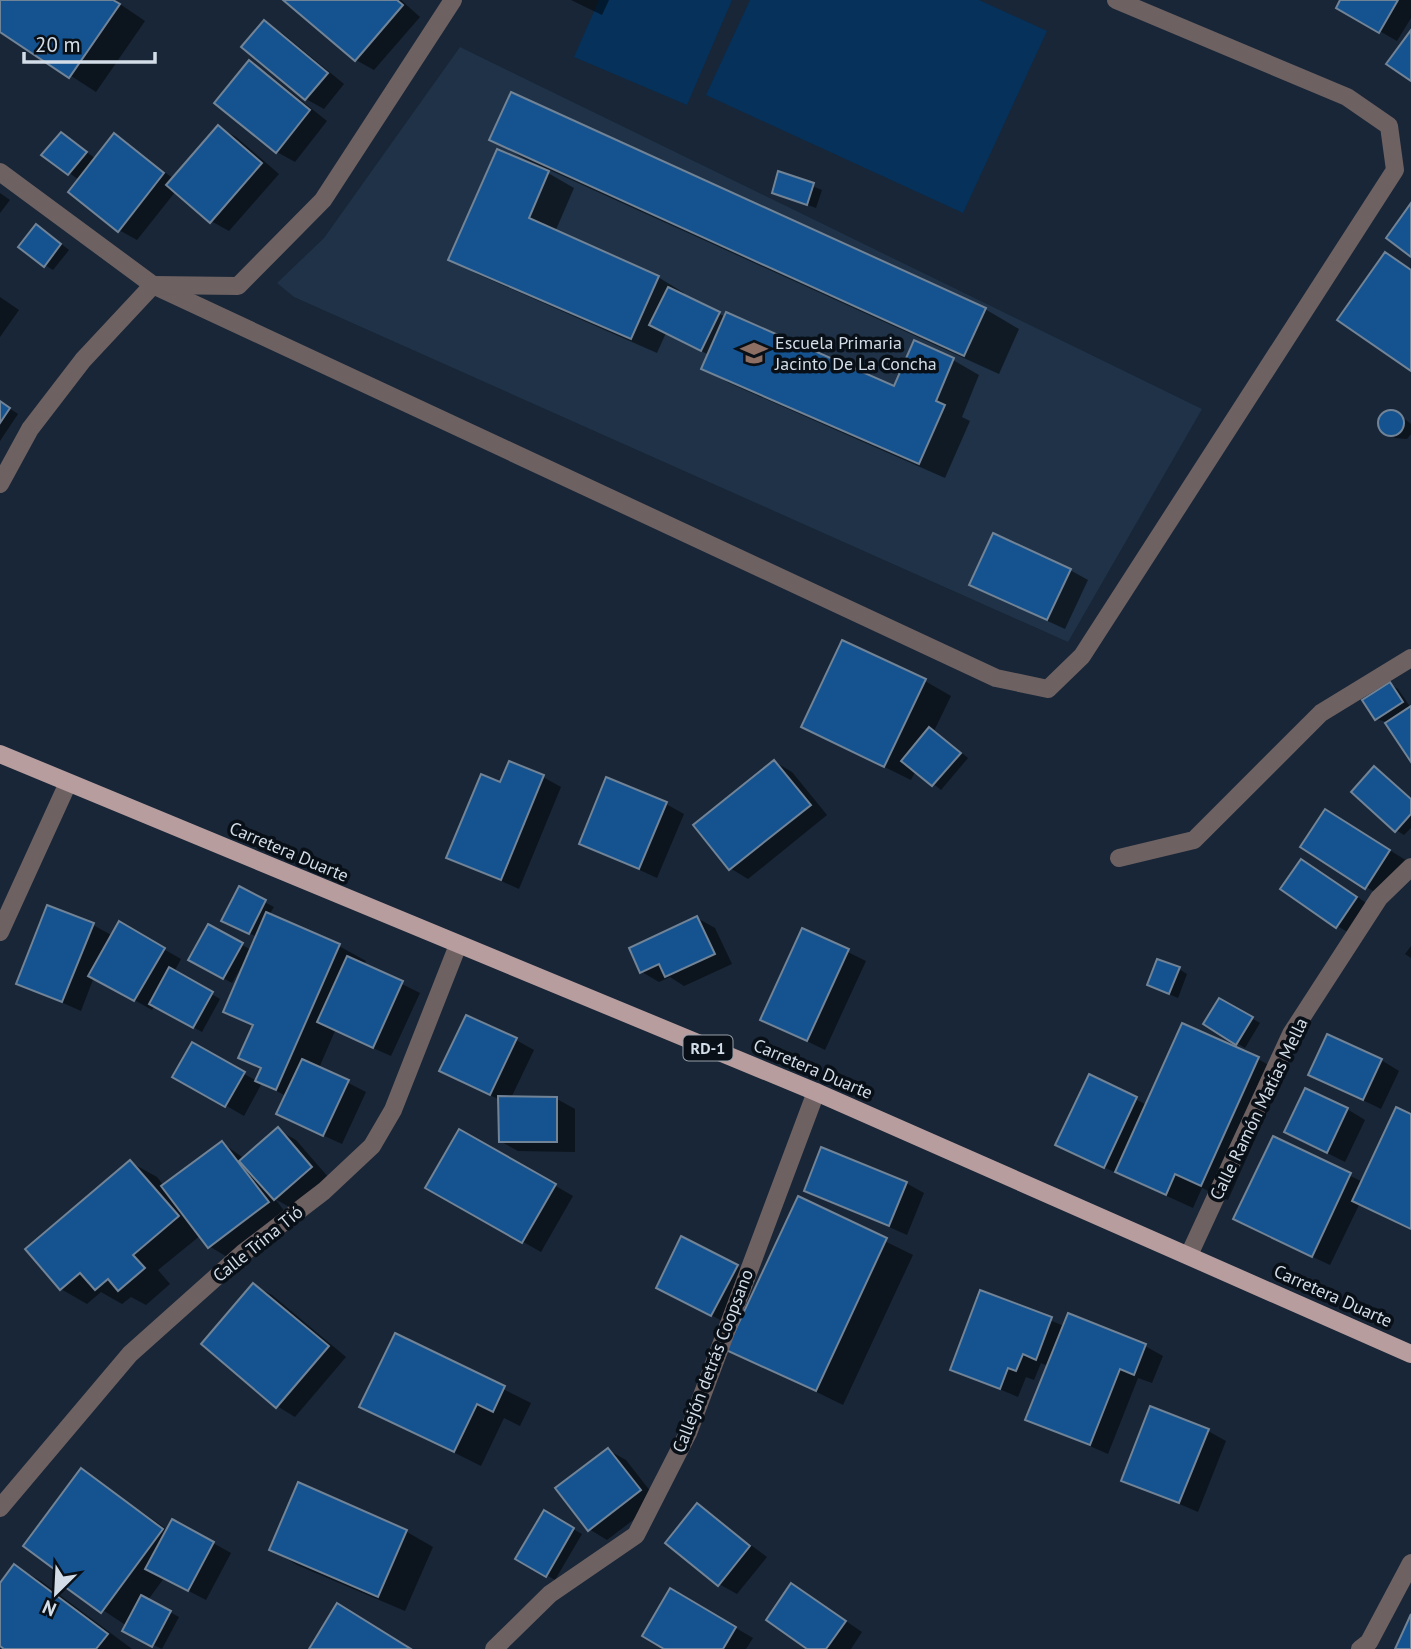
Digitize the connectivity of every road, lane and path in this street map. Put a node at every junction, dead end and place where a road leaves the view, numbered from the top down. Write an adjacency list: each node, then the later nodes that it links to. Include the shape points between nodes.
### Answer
1 (453, 0): 4 (street, via 323,200 238,286)
2 (1116, 0): 4 (street, via 1347,97 1389,126 1395,170 1082,656 1048,689 996,678)
3 (0, 172): 4 (street)
4 (153, 285): 5 (street, via 83,360 30,429)
5 (0, 484)
6 (1411, 658): 9 (street, via 1321,713 1194,839)
7 (0, 754): 8 (main road, Carretera Duarte / RD-1)
8 (68, 783): 11 (street); 12 (main road, Carretera Duarte / RD-1)
9 (1119, 858)
10 (1411, 867): 14 (street, Calle Ramón Matías Mella, via 1379,898 1292,1034)
11 (0, 932)
12 (458, 946): 13 (main road, Carretera Duarte / RD-1); 16 (street, Calle Trina Tió, via 393,1111 372,1146 130,1354)
13 (816, 1092): 14 (main road, Carretera Duarte / RD-1); 18 (street, Callejón detrás Coopsano, via 688,1433 636,1535 550,1594)
14 (1189, 1255): 15 (main road, Carretera Duarte / RD-1)
15 (1411, 1354)
16 (0, 1508)
17 (1411, 1563): 19 (street, via 1369,1642)
18 (494, 1649)
19 (1360, 1649)

